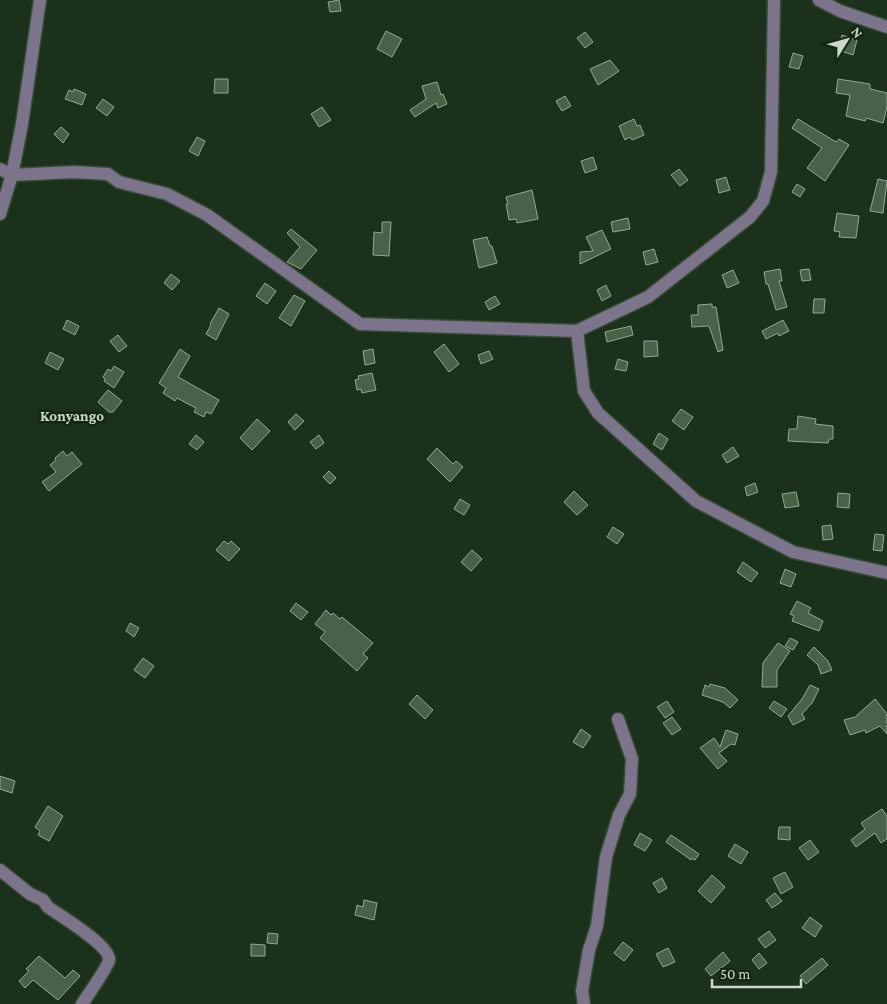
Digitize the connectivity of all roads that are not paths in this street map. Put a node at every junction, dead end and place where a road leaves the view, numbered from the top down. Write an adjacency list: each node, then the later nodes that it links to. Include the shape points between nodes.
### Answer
1 (40, 0): 6 (street)
2 (774, 0): 8 (street, via 771,172 763,201 750,217 648,297)
3 (819, 0): 4 (street, via 840,11)
4 (887, 26)
5 (0, 170): 6 (street)
6 (12, 175): 7 (street); 8 (street, via 108,174 119,182 167,194 207,215 360,324)
7 (0, 214)
8 (577, 331): 9 (street, via 584,391 598,413 696,501 793,552)
9 (887, 573)
10 (618, 719): 13 (street, via 632,759 630,794 619,815 606,857 598,926 589,950 582,991)
11 (0, 870): 12 (street, via 92,937 108,953 109,961)
12 (82, 1004)
13 (584, 1004)

